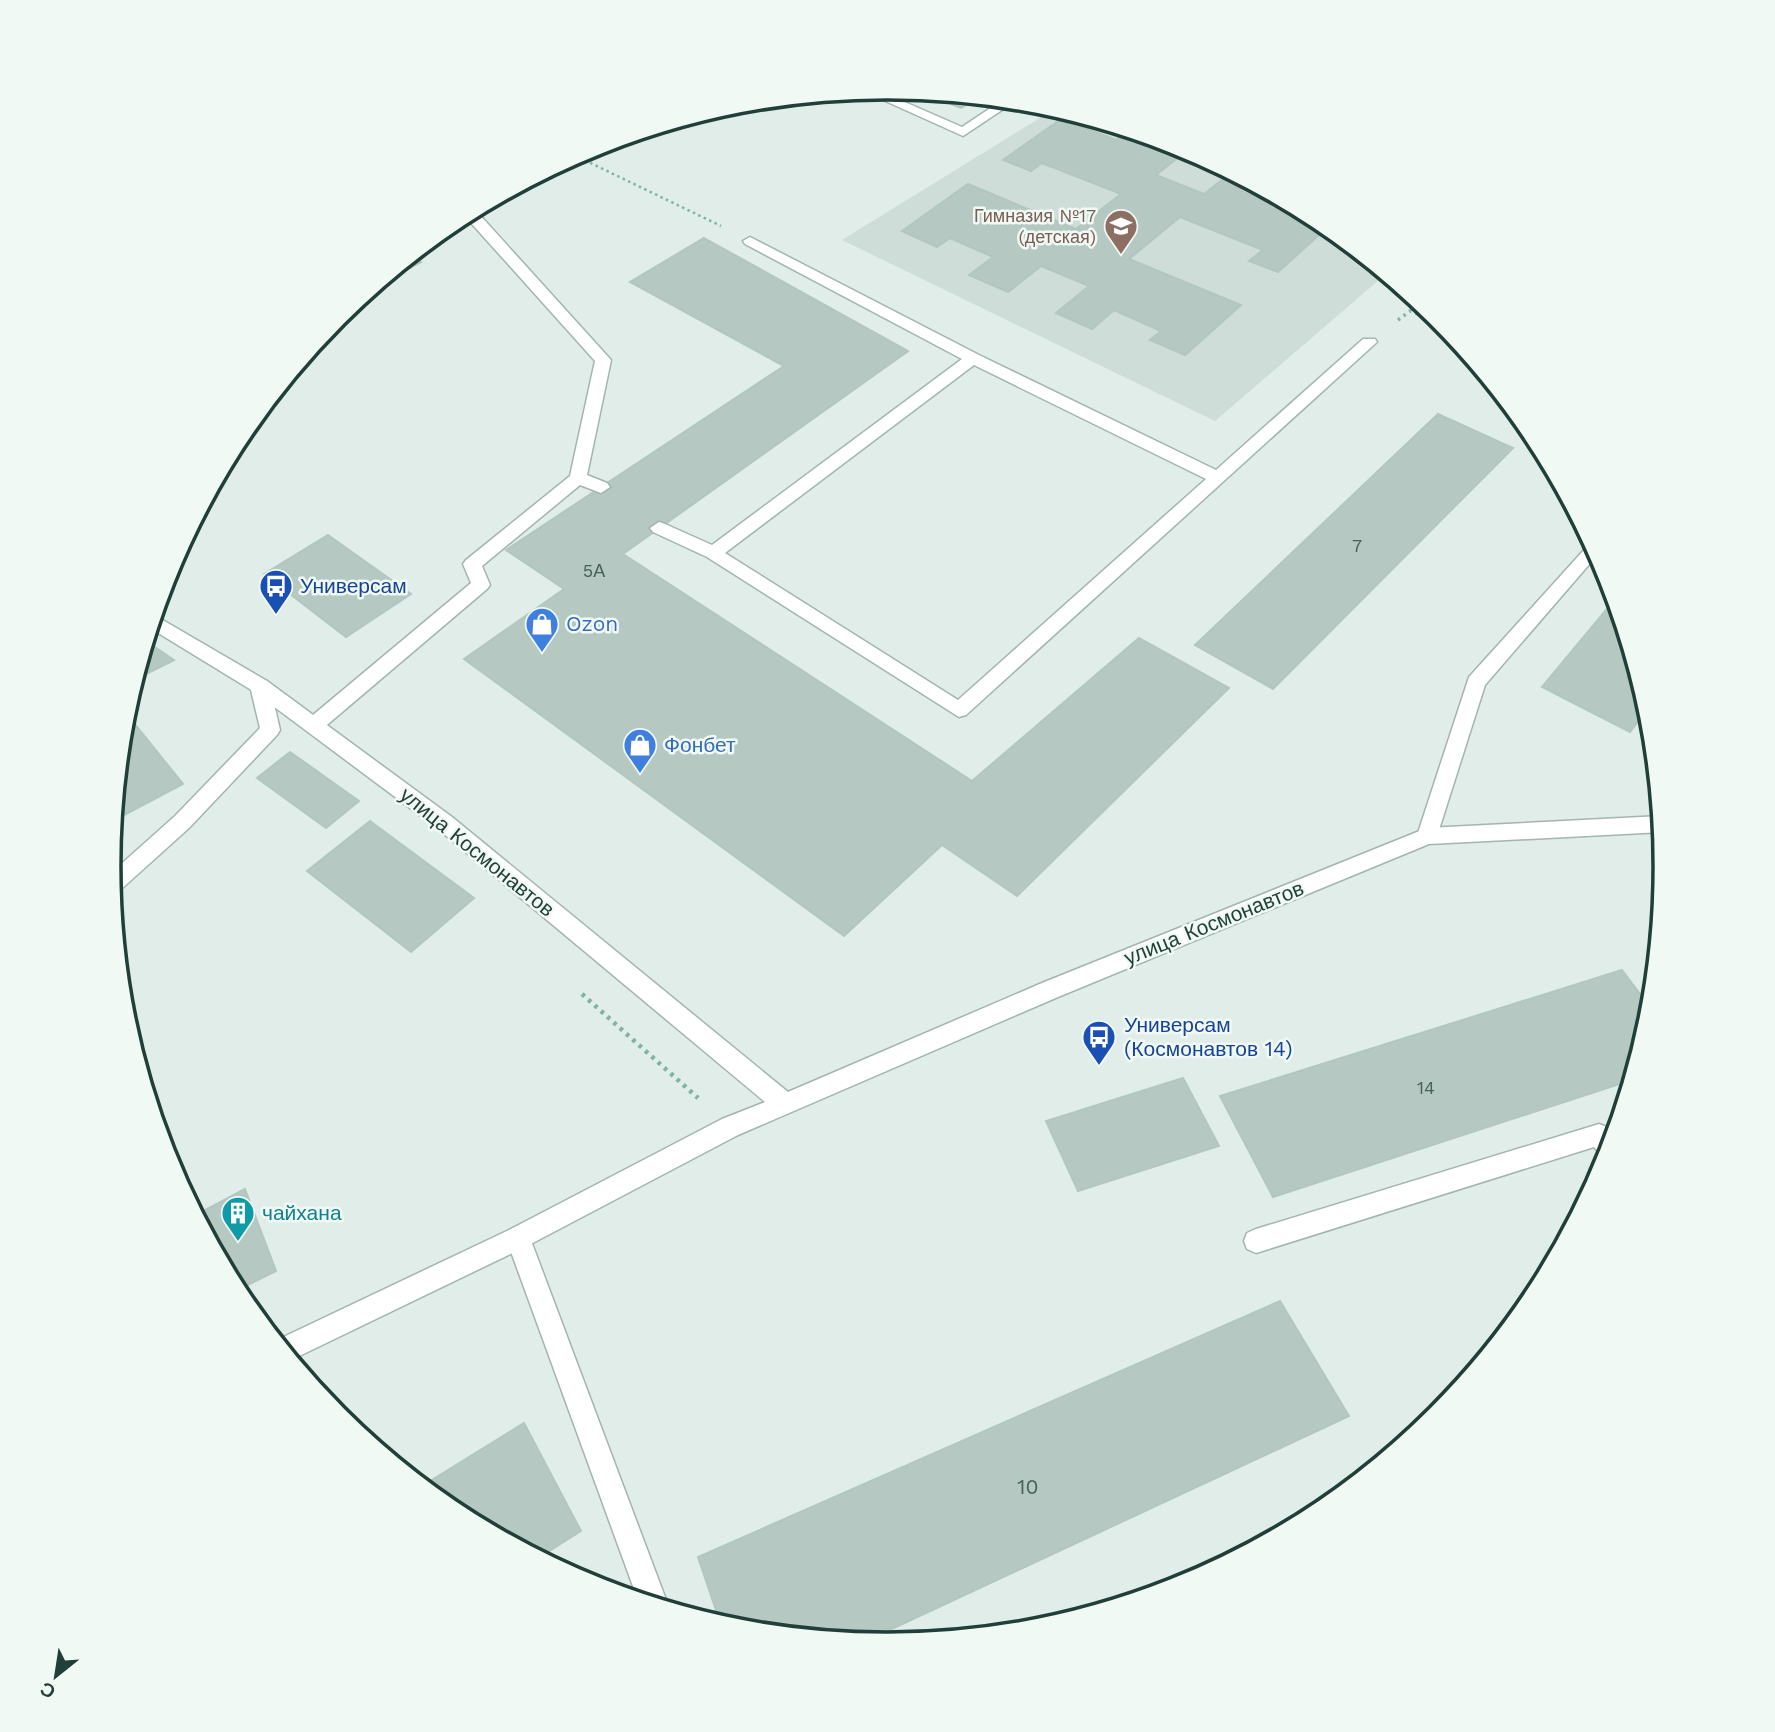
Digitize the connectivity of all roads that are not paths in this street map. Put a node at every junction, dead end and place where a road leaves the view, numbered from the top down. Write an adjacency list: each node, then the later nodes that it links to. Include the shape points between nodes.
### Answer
1 (890, 100): 2 (street, via 963,132)
2 (999, 108)
3 (476, 220): 7 (street, via 603,360)
4 (750, 241): 6 (street)
5 (1369, 342): 8 (street)
6 (973, 358): 8 (street); 11 (street)
7 (578, 478): 9 (street); 15 (street, via 472,564 481,584)
8 (1217, 478): 11 (street, via 959,710)
9 (601, 487)
10 (659, 528): 11 (street)
11 (713, 553)
12 (1587, 555): 17 (street, via 1476,682)
13 (160, 626): 14 (street, улица Космонавтов)
14 (260, 686): 15 (street, улица Космонавтов); 18 (street, via 270,730 182,822)
15 (314, 725): 19 (street, улица Космонавтов, via 445,823)
16 (1652, 824): 17 (street, улица Космонавтов)
17 (1427, 836): 19 (street, улица Космонавтов)
18 (121, 877)
19 (785, 1104): 21 (street, улица Космонавтов, via 730,1127)
20 (1603, 1139): 22 (street, via 1599,1135)
21 (518, 1238): 23 (street, улица Космонавтов); 24 (street)
22 (1256, 1241)
23 (292, 1347)
24 (650, 1595)

